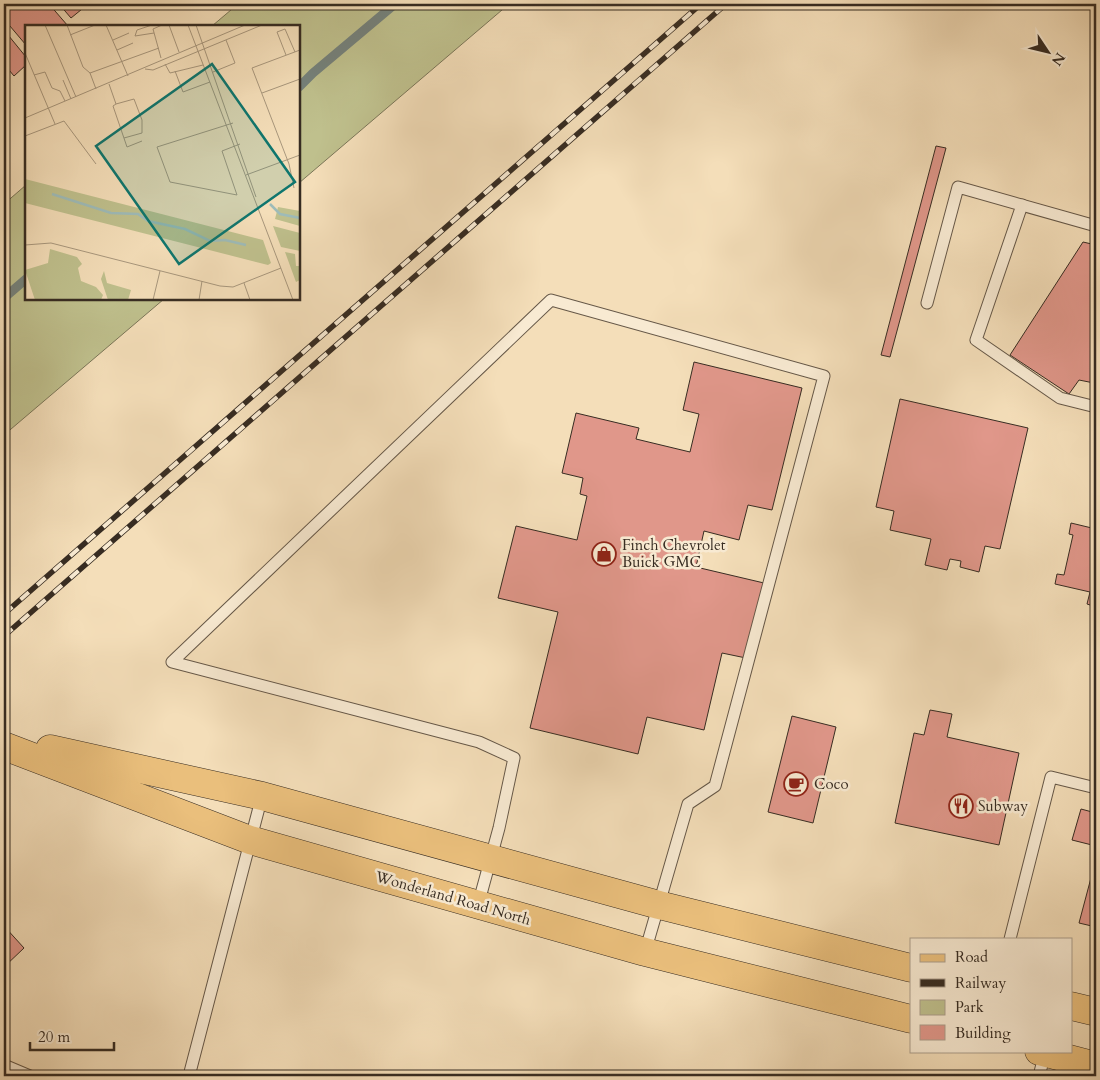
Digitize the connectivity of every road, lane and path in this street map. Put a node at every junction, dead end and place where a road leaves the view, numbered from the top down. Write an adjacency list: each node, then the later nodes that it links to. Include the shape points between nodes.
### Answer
1 (1022, 205): 2 (lane); 3 (lane, via 958,187); 4 (lane, via 976,340 1060,398)
2 (1096, 226)
3 (927, 303)
4 (1096, 407)
5 (4, 739): 8 (main road)
6 (4, 746): 9 (main road, Wonderland Road North)
7 (1096, 788): 13 (lane, via 1051,777)
8 (262, 796): 9 (lane); 10 (main road)
9 (250, 840): 11 (main road, Wonderland Road North); 23 (lane)
10 (492, 858): 11 (lane); 12 (main road); 12 (lane, via 514,758 479,742 172,662 552,300 824,376 715,786 688,804)
11 (478, 905): 14 (main road, Wonderland Road North)
12 (659, 905): 14 (lane); 15 (main road)
13 (1010, 938)
14 (645, 952): 18 (main road, Wonderland Road North)
15 (910, 968)
16 (1072, 1006): 17 (main road)
17 (1096, 1012)
18 (910, 1019)
19 (1041, 1060): 21 (main road)
20 (4, 1065): 22 (lane)
21 (1096, 1066)
22 (30, 1076)
23 (189, 1076)

